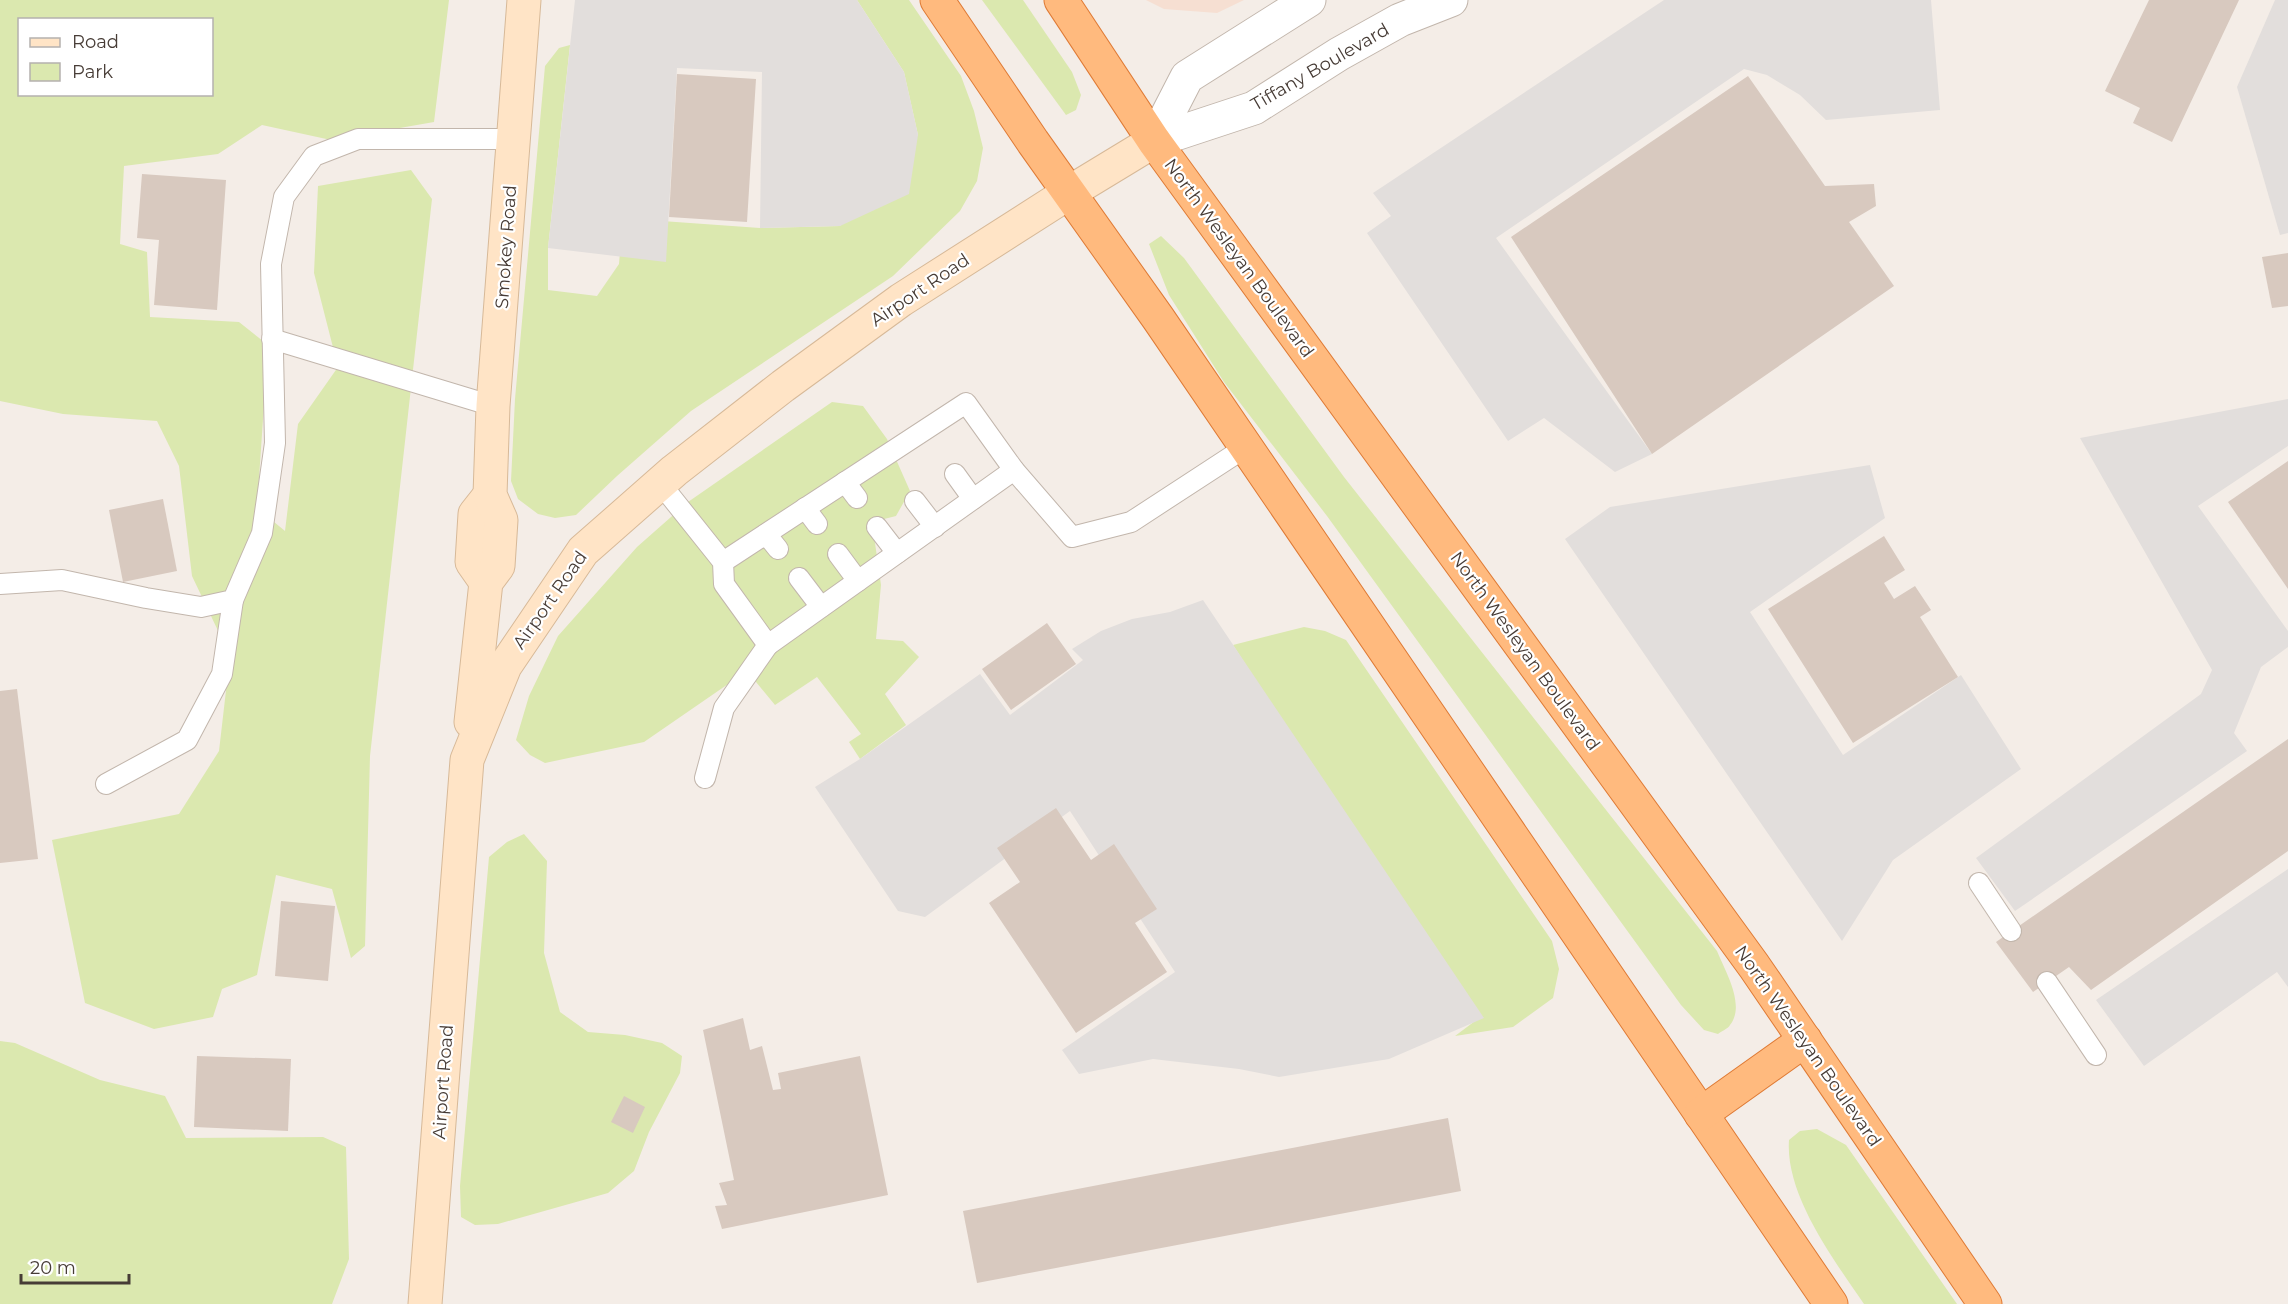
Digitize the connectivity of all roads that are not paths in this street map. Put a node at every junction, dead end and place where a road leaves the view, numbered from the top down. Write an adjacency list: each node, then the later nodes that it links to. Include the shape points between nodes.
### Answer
1 (524, 0): 6 (main road, Smokey Road)
2 (937, 0): 8 (highway)
3 (1061, 0): 7 (highway, North Wesleyan Boulevard)
4 (1309, 0): 7 (street, via 1187,77)
5 (1451, 0): 7 (street, Tiffany Boulevard, via 1400,20 1254,108)
6 (514, 139): 9 (lane, via 358,139 314,156 284,197 271,264); 10 (main road, Smokey Road)
7 (1154, 141): 8 (main road, Airport Road); 34 (highway, North Wesleyan Boulevard)
8 (1070, 192): 11 (highway); 14 (main road, Airport Road, via 902,300)
9 (272, 339): 10 (lane); 25 (lane, via 275,444 262,533)
10 (493, 406): 28 (main road, Smokey Road, via 490,495 501,520 498,566 486,582)
11 (1246, 447): 12 (lane, via 1131,522 1072,537); 36 (highway)
12 (1014, 470): 15 (lane); 21 (lane, via 966,403 928,437 851,490 772,541)
13 (955, 474): 15 (lane)
14 (660, 483): 21 (lane); 28 (main road, Airport Road, via 583,551 543,608 505,666)
15 (973, 500): 17 (lane)
16 (915, 501): 17 (lane)
17 (935, 526): 19 (lane)
18 (877, 527): 19 (lane)
19 (897, 553): 23 (lane)
20 (838, 554): 23 (lane)
21 (723, 562): 27 (lane, via 724,584)
22 (799, 578): 26 (lane)
23 (858, 581): 26 (lane)
24 (0, 584): 25 (lane, via 62,580 201,607)
25 (233, 600): 30 (lane, via 222,674 187,740)
26 (821, 608): 27 (lane)
27 (768, 645): 29 (lane, via 724,708)
28 (467, 760): 37 (main road, Airport Road)
29 (705, 778)
30 (106, 784)
31 (1979, 883): 32 (lane)
32 (2011, 931)
33 (2047, 982): 35 (lane)
34 (1805, 1040): 36 (highway); 39 (highway, North Wesleyan Boulevard)
35 (2096, 1055)
36 (1701, 1114): 38 (highway)
37 (425, 1304)
38 (1831, 1304)
39 (1985, 1304)

